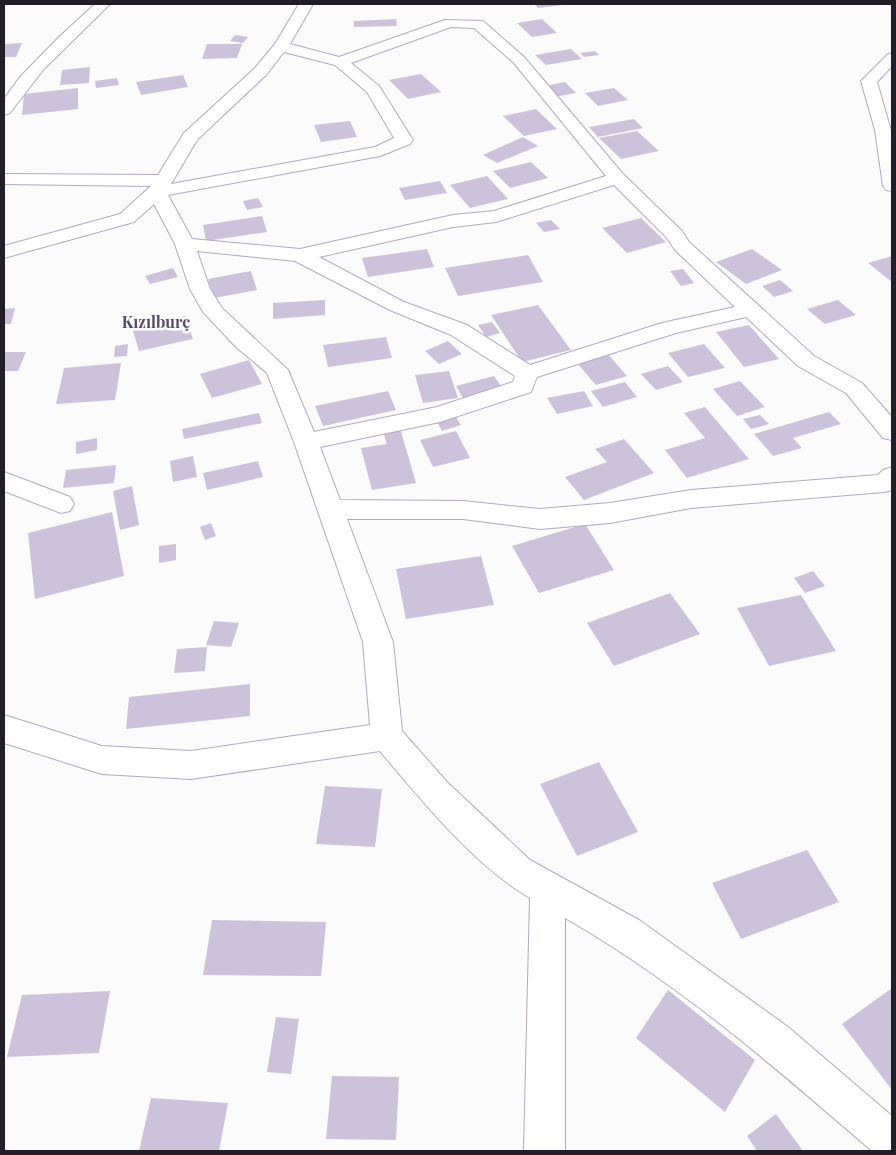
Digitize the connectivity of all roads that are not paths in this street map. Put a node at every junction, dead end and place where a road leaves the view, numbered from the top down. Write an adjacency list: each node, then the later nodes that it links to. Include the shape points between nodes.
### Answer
1 (103, 4): 6 (street)
2 (306, 4): 3 (street)
3 (281, 46): 5 (street); 11 (street, via 261,71 190,137)
4 (892, 58): 10 (street, via 868,82 883,130)
5 (340, 62): 8 (street, via 445,19 450,23 478,24 519,60); 11 (street, via 373,89 404,140 380,151)
6 (11, 88): 7 (street)
7 (4, 110)
8 (617, 178): 14 (street, via 496,216 453,221); 15 (street)
9 (4, 179): 11 (street)
10 (892, 186)
11 (160, 187): 12 (street); 13 (street, via 127,218)
12 (184, 244): 14 (street); 18 (street, via 200,289 214,312 277,370)
13 (4, 252)
14 (300, 255): 16 (street, via 397,306 459,330)
15 (750, 310): 16 (street, via 670,328); 17 (street, via 806,361 854,388)
16 (527, 373): 18 (street, via 523,387 440,414)
17 (892, 432)
18 (306, 442): 22 (street)
19 (892, 476): 22 (street, via 884,483 691,499 610,513 540,519 463,510)
20 (4, 481): 21 (street)
21 (61, 504)
22 (329, 510): 24 (street, via 378,642)
23 (4, 729): 24 (street, via 102,760 191,765)
24 (387, 736): 25 (street, via 435,793 518,872)
25 (548, 889): 26 (street, via 626,933 774,1041); 27 (street)
26 (892, 1142)
27 (544, 1151)

